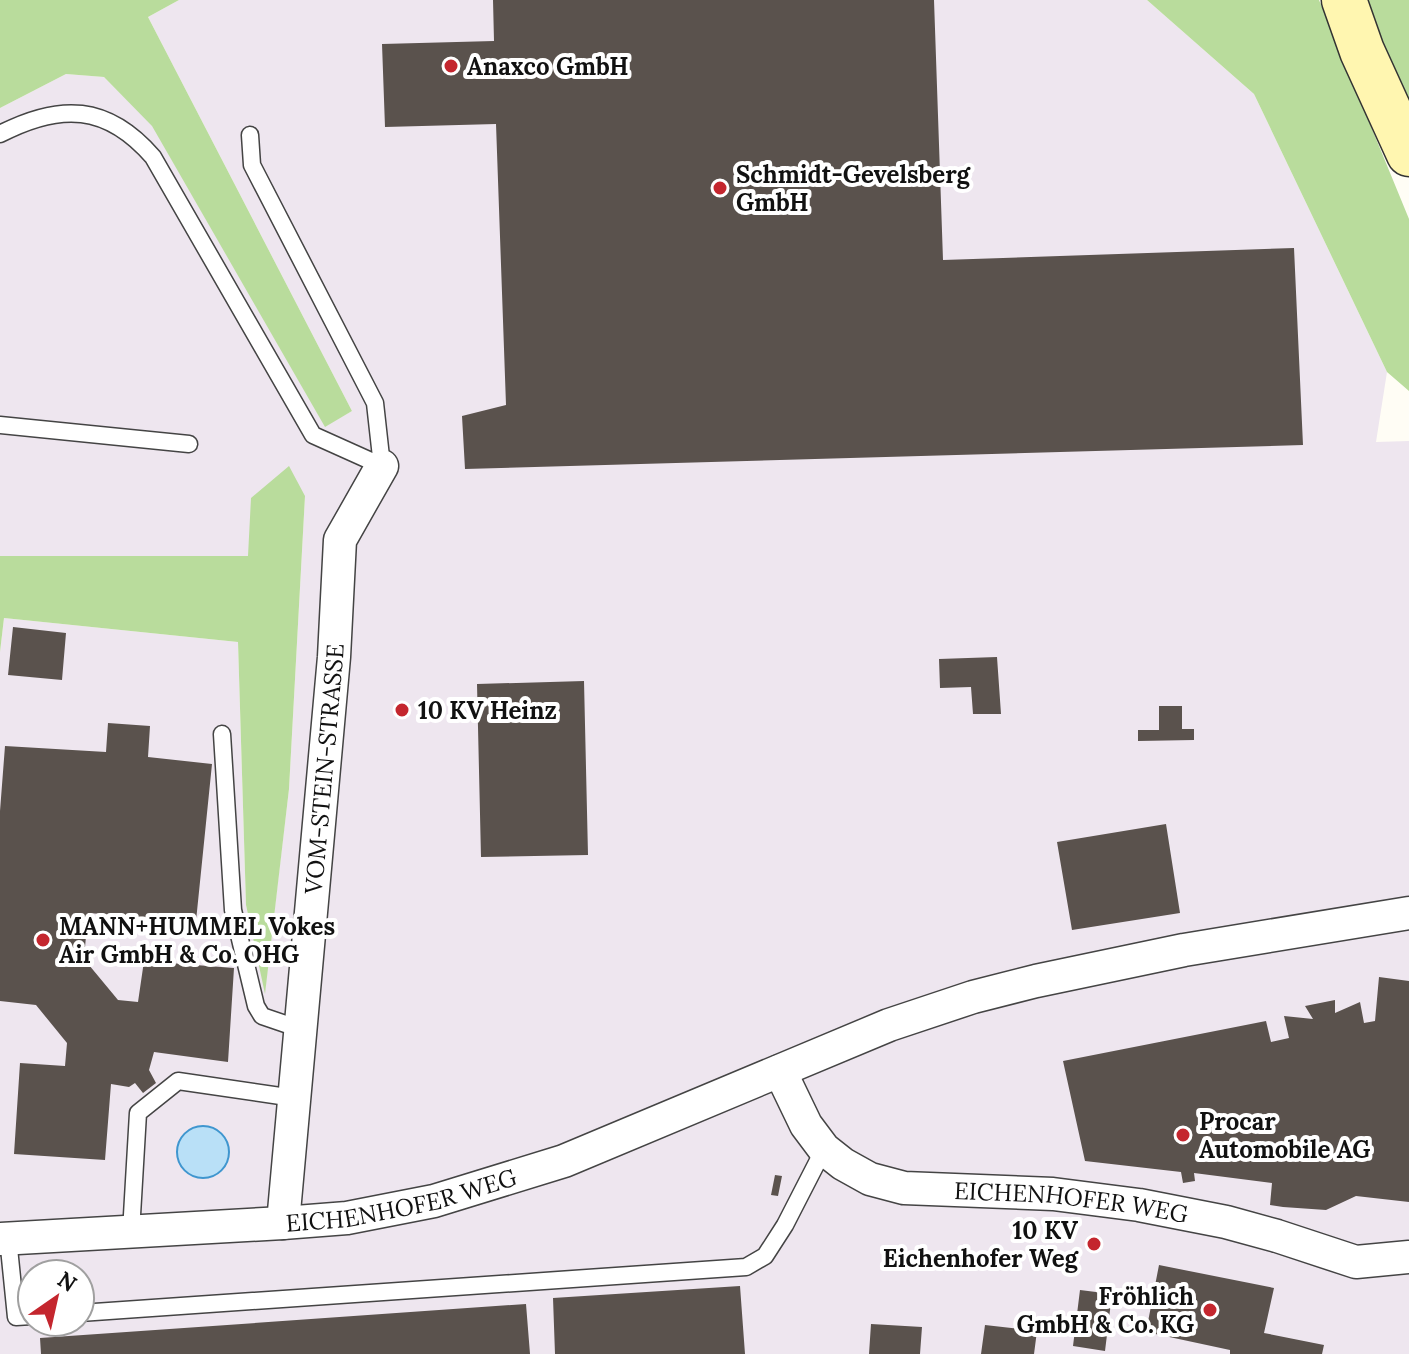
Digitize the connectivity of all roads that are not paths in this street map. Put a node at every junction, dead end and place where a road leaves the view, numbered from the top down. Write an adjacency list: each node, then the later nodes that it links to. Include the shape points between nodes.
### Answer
1 (1344, 0): 4 (main road)
2 (0, 134): 7 (lane, via 59,113 85,113 135,136 153,157 313,435)
3 (250, 135): 7 (lane, via 252,165 375,403)
4 (1409, 154)
5 (0, 425): 6 (lane)
6 (189, 444)
7 (382, 466): 10 (street, VOM-STEIN-STRASSE, via 340,540)
8 (222, 734): 10 (lane, via 233,910 256,1006 262,1016)
9 (1409, 913): 11 (street, EICHENHOFER WEG, via 1036,981 889,1025)
10 (300, 1029): 12 (street, VOM-STEIN-STRASSE)
11 (780, 1071): 13 (street, EICHENHOFER WEG); 14 (street, EICHENHOFER WEG, via 564,1161 434,1201 347,1218)
12 (294, 1098): 14 (street, VOM-STEIN-STRASSE); 15 (lane, via 178,1081 138,1113)
13 (824, 1149): 17 (street, EICHENHOFER WEG, via 870,1179 904,1188 1111,1201 1226,1222 1356,1262); 18 (lane, via 771,1246 762,1259 746,1267)
14 (283, 1223): 15 (street, EICHENHOFER WEG)
15 (131, 1232): 16 (street, EICHENHOFER WEG)
16 (4, 1238): 19 (lane)
17 (1409, 1257)
18 (96, 1312)
19 (16, 1317)

